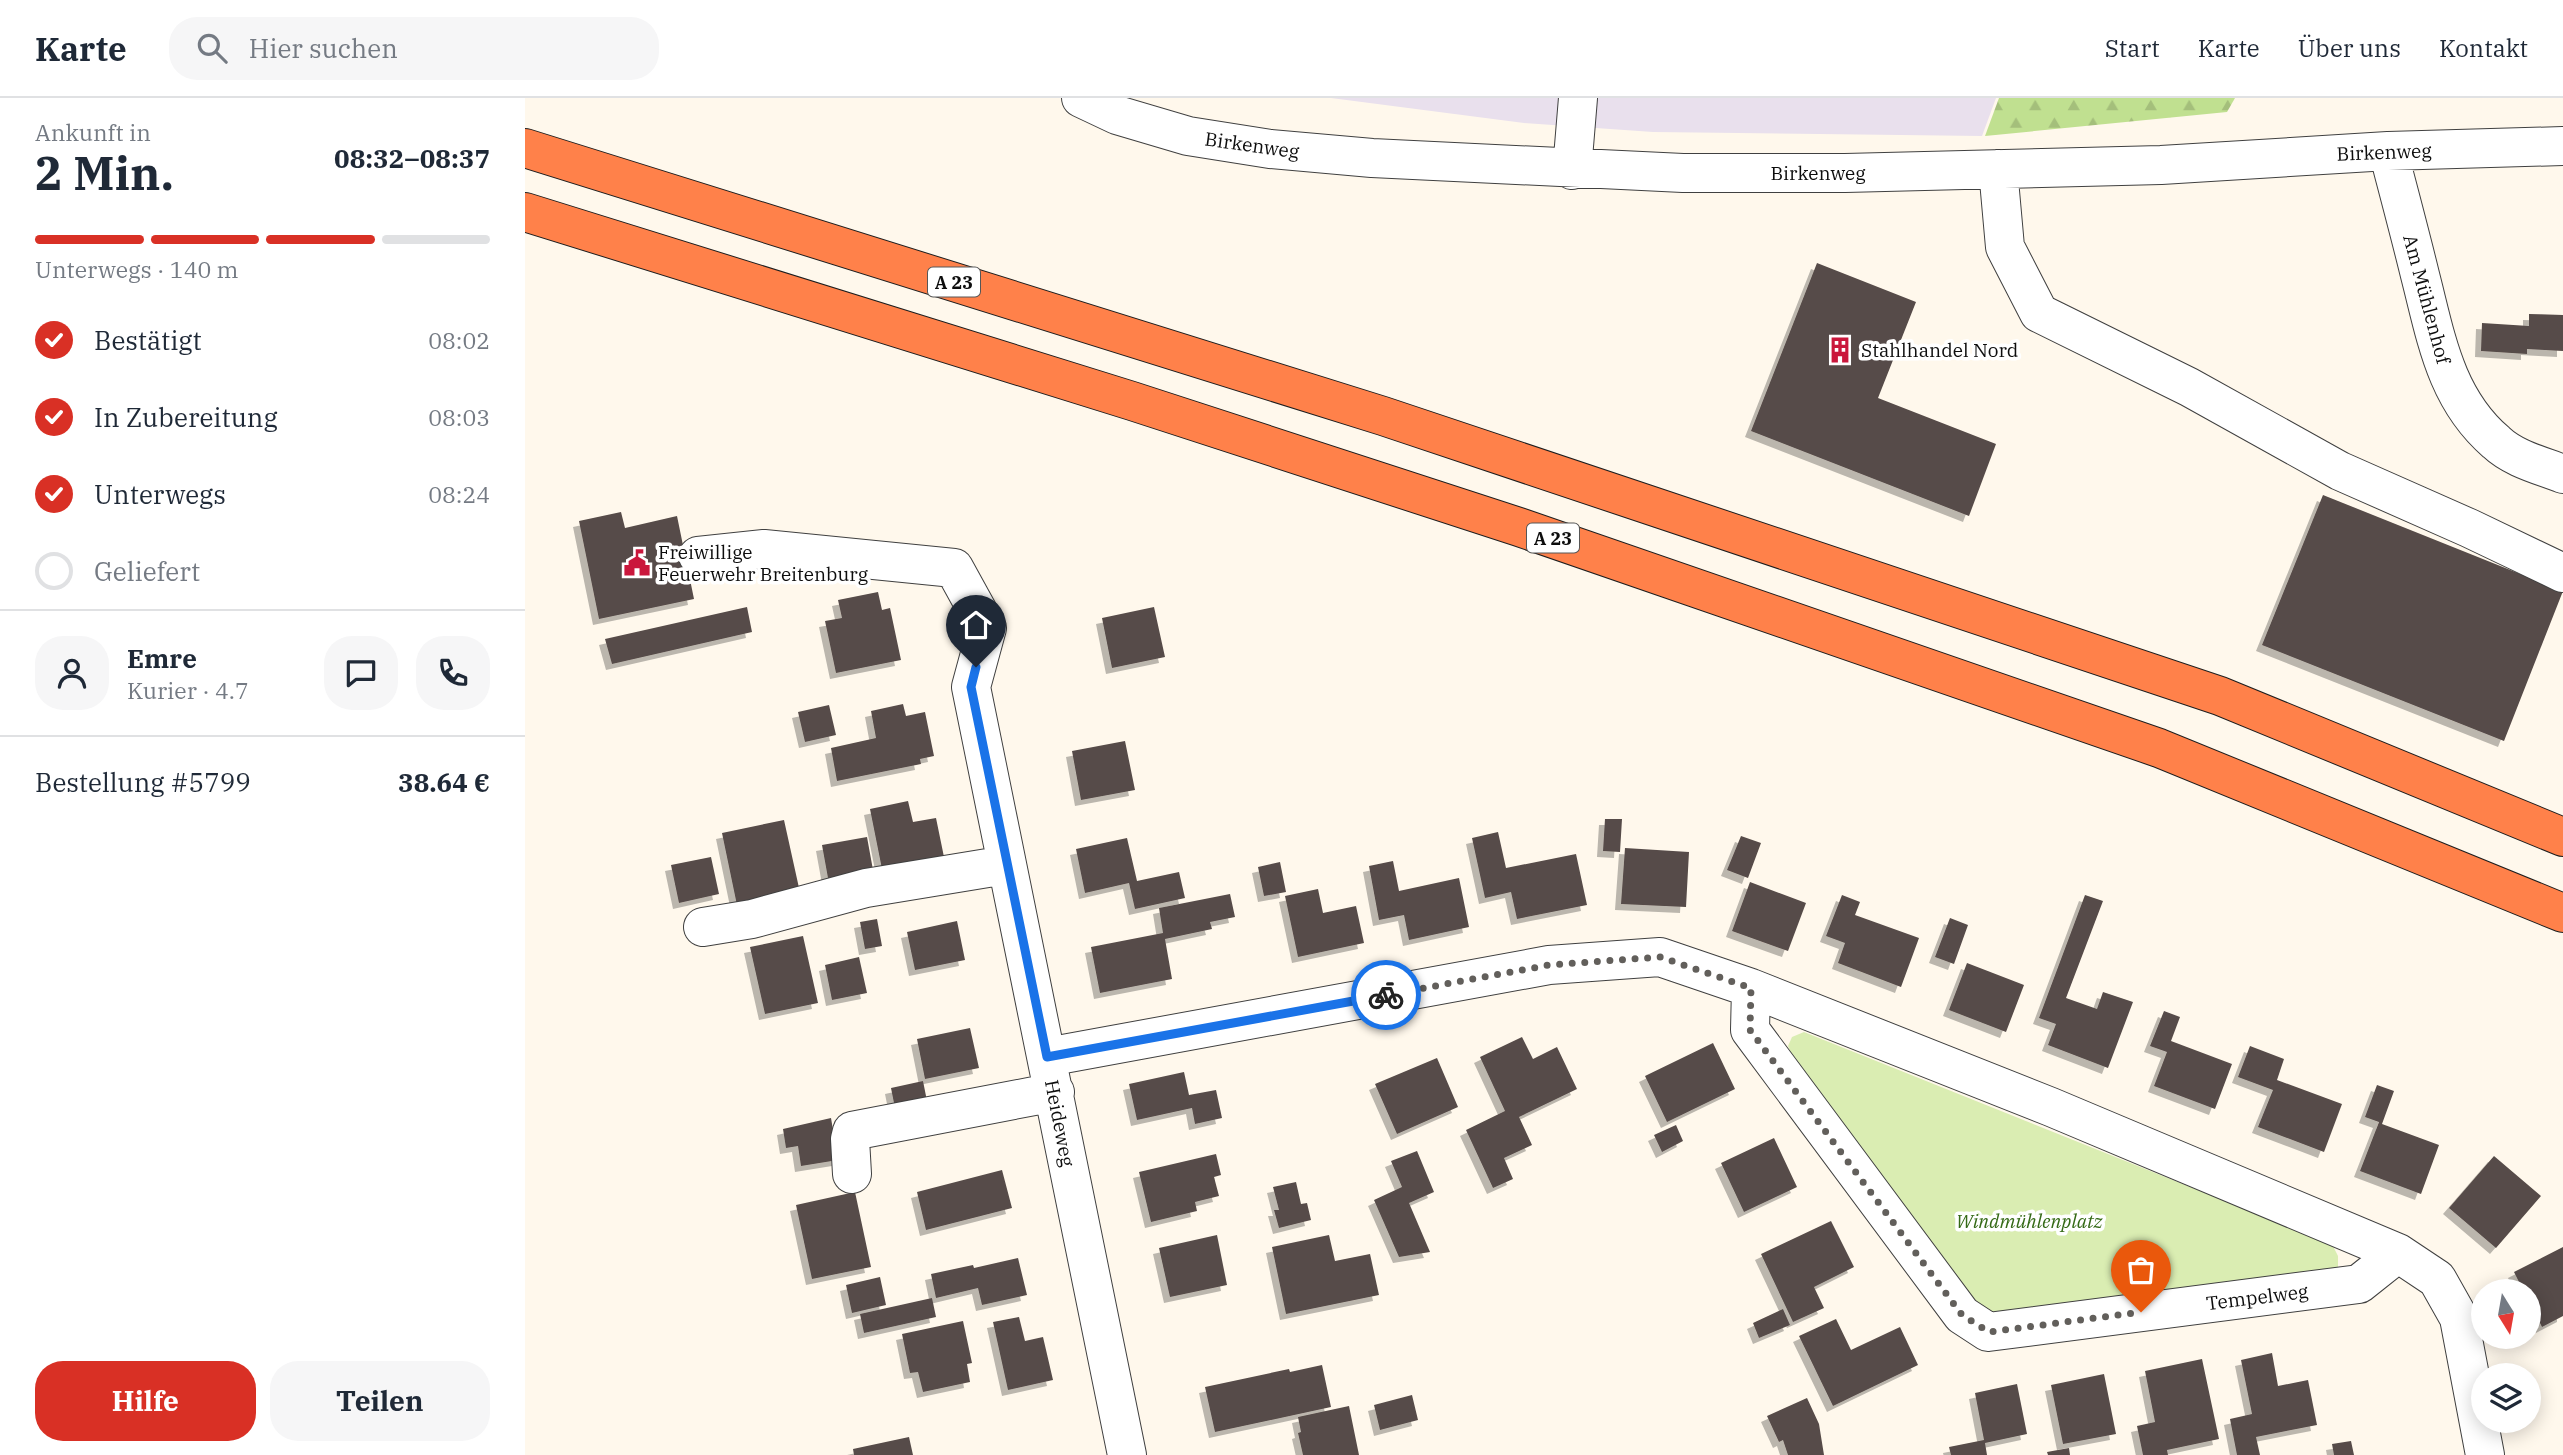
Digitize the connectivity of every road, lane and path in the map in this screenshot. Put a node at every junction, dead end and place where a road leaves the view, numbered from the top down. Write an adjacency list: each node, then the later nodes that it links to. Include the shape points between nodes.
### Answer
1 (1081, 98): 7 (street, Birkenweg, via 1117,115 1188,135 1270,149)
2 (1578, 98): 7 (street)
3 (2563, 146): 5 (street, Birkenweg)
4 (525, 148): 12 (highway, A 23, via 1384,416 2220,696)
5 (2388, 151): 6 (street, Birkenweg, via 2161,165); 9 (street, Am Mühlenhof, via 2445,370 2463,404 2498,444)
6 (1998, 169): 7 (street, Birkenweg); 11 (street, via 2005,247 2039,313 2189,387 2340,471)
7 (1572, 170)
8 (525, 212): 14 (highway, A 23, via 1519,527 2159,748)
9 (2563, 474)
10 (698, 556): 13 (street, Heideweg, via 764,549 954,568 987,628 971,687)
11 (2563, 573)
12 (2563, 837)
13 (1006, 865): 15 (street, via 866,888 752,919); 17 (street, Heideweg)
14 (2563, 913)
15 (703, 927)
16 (1751, 988): 17 (street, via 1660,957 1549,965); 19 (street, via 2051,1107); 19 (street, Tempelweg, via 1750,1030 1962,1315 1989,1332 2359,1284)
17 (1051, 1074): 18 (street, via 852,1131); 20 (street, Heideweg)
18 (852, 1174)
19 (2398, 1253): 21 (street, via 2437,1279 2459,1318)
20 (1127, 1455)
21 (2485, 1455)

